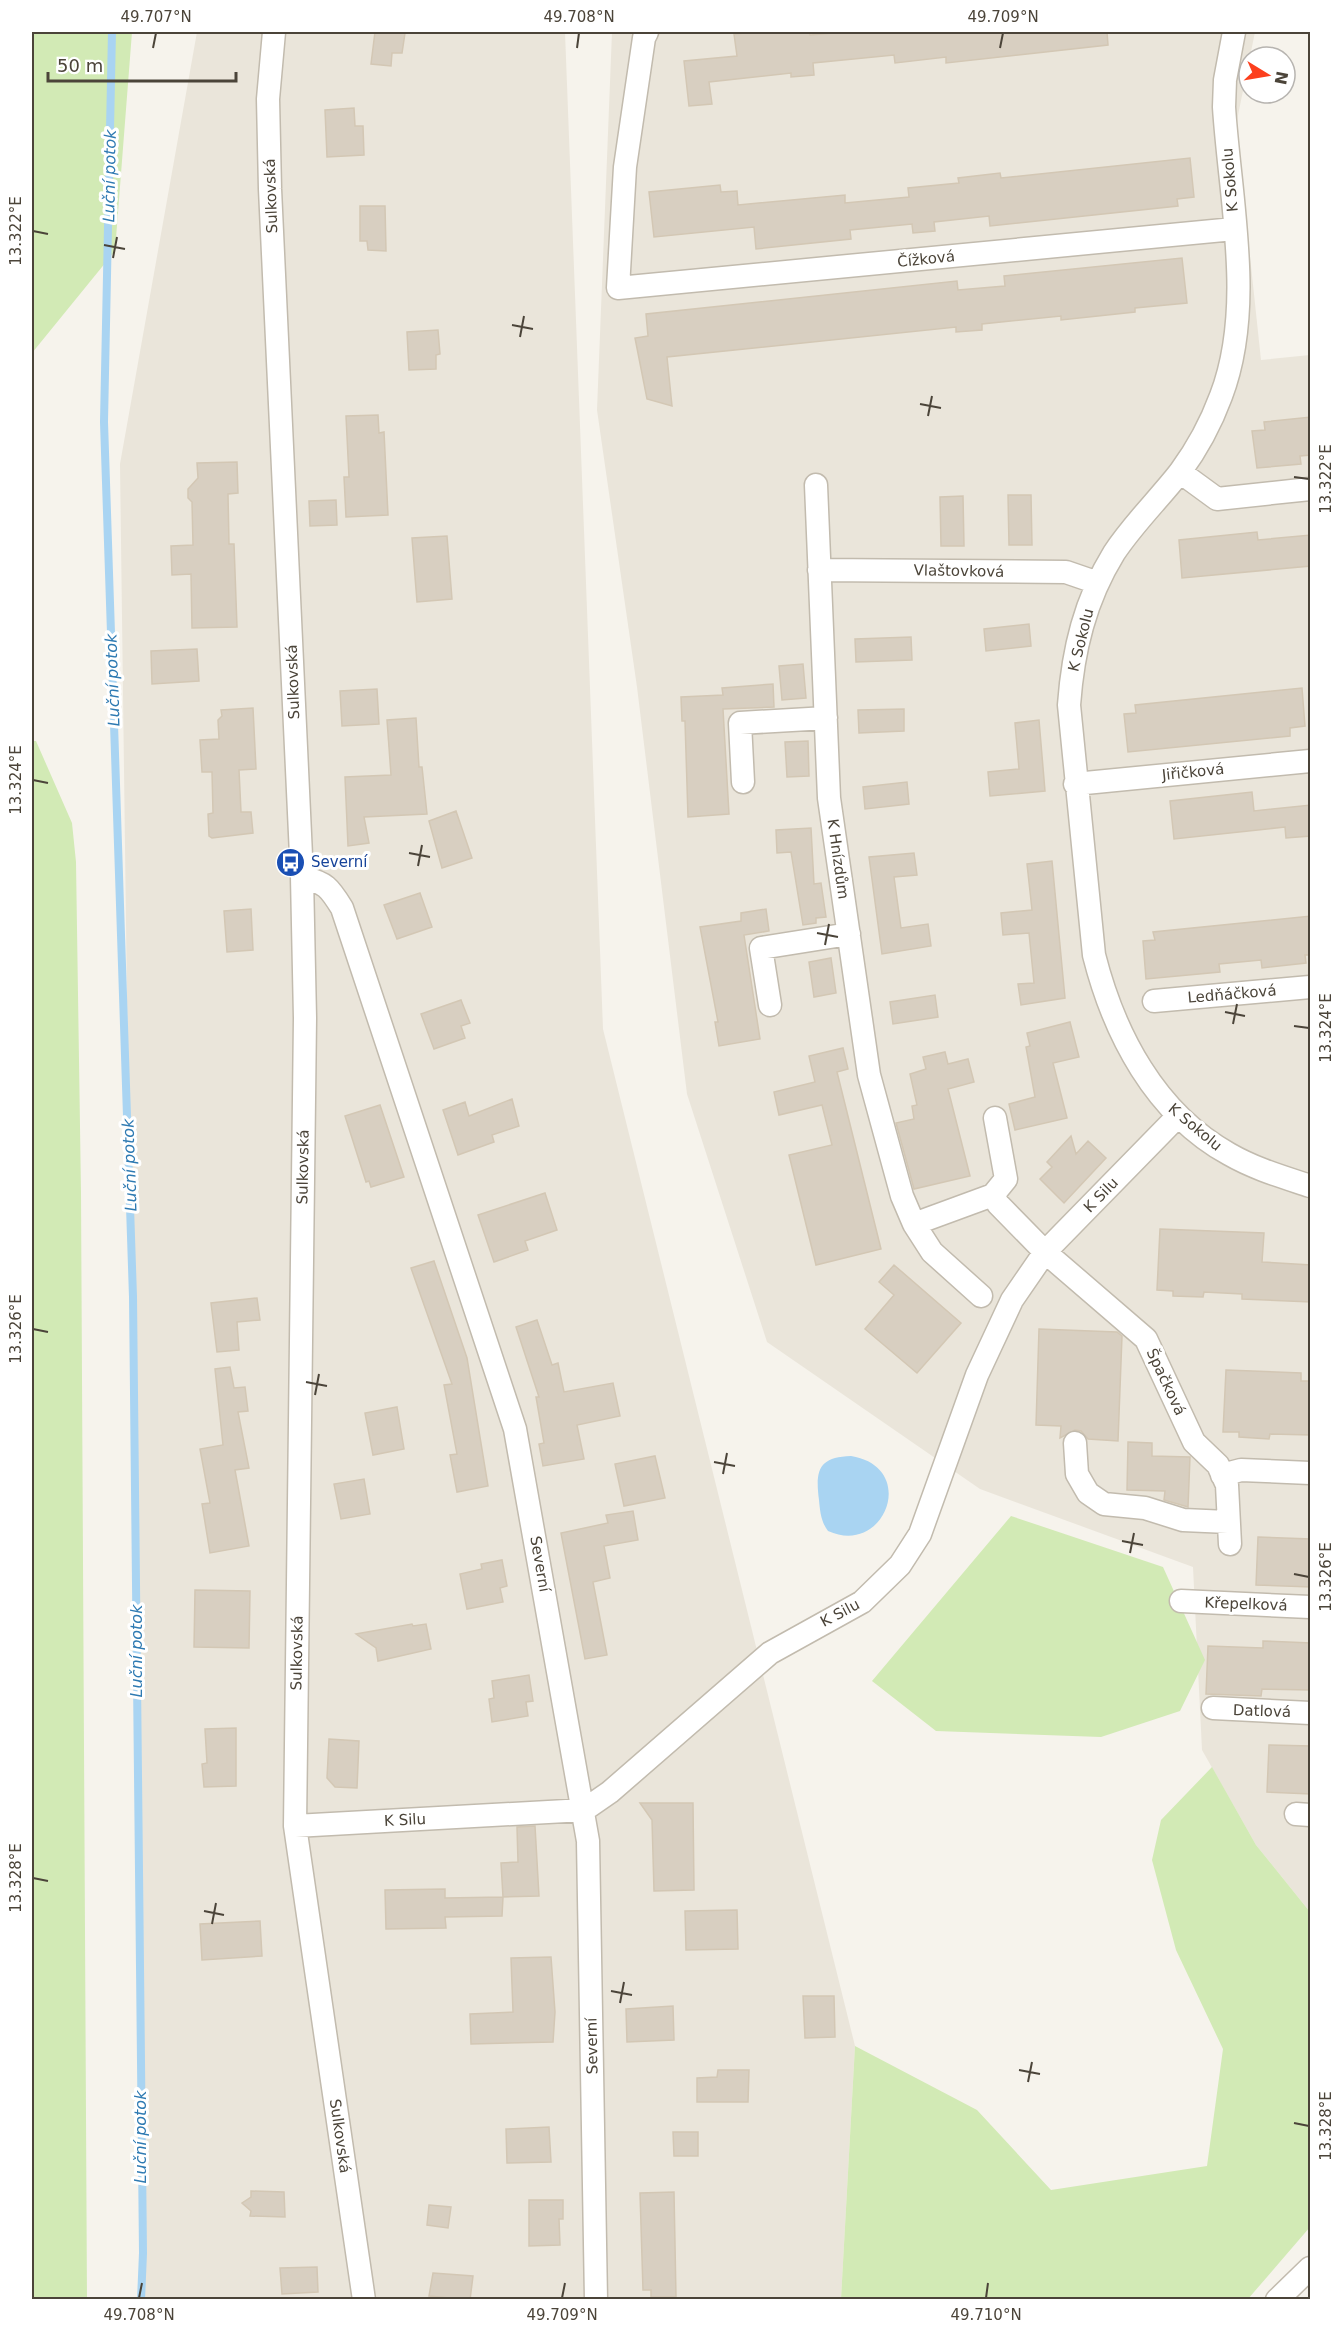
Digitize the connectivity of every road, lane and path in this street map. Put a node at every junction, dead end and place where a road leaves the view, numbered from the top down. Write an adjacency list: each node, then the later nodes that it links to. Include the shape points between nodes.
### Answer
1 (274, 32): 14 (street, Sulkovská, via 268,99 270,189)
2 (648, 32): 4 (street, Čížková, via 625,166 618,288)
3 (1234, 32): 4 (street, K Sokolu, via 1224,107)
4 (1234, 229): 5 (street, K Sokolu, via 1240,306 1237,337 1222,395)
5 (1180, 472): 7 (street, via 1217,499); 9 (street, K Sokolu, via 1115,552)
6 (816, 485): 8 (street, K Hnízdům)
7 (1311, 489)
8 (819, 570): 9 (street, Vlaštovková, via 1066,572); 10 (street, K Hnízdům)
9 (1098, 583): 13 (street, K Sokolu, via 1072,663 1069,705)
10 (826, 718): 12 (street, via 740,723); 15 (street, K Hnízdům, via 830,798)
11 (1311, 761): 13 (street, Jiřičková)
12 (743, 782)
13 (1075, 784): 19 (street, K Sokolu, via 1094,955 1103,993 1136,1060)
14 (302, 877): 33 (street, Severní, via 322,882 342,908 516,1429); 34 (street, Sulkovská, via 305,1018)
15 (849, 934): 18 (street, via 760,948); 23 (street, K Hnízdům, via 869,1075 902,1196)
16 (1311, 987): 17 (street, Ledňáčková)
17 (1154, 1001)
18 (770, 1005)
19 (1178, 1116): 21 (street, K Sokolu, via 1227,1154); 24 (street, K Silu)
20 (995, 1118): 22 (street, via 1006,1179)
21 (1311, 1186)
22 (993, 1195): 23 (street); 24 (street)
23 (914, 1224): 25 (street, K Hnízdům, via 932,1252)
24 (1045, 1252): 28 (street, Špačková, via 1146,1339 1194,1442 1218,1465); 33 (street, K Silu, via 1012,1300 987,1354 920,1534 900,1565 862,1602 770,1653 610,1792)
25 (981, 1296)
26 (1075, 1443): 28 (street, Špačková, via 1077,1474 1088,1493 1104,1504 1145,1508 1229,1533 1227,1485)
27 (1311, 1473): 28 (street, via 1240,1470)
28 (1222, 1475)
29 (1181, 1601): 30 (street, Křepelková)
30 (1311, 1607)
31 (1213, 1708): 32 (street, Datlová)
32 (1311, 1713)
33 (584, 1810): 34 (street, K Silu); 37 (street, Severní)
34 (295, 1826): 36 (street, Sulkovská)
35 (1311, 2268): 38 (street)
36 (364, 2300)
37 (596, 2300)
38 (1277, 2300)

